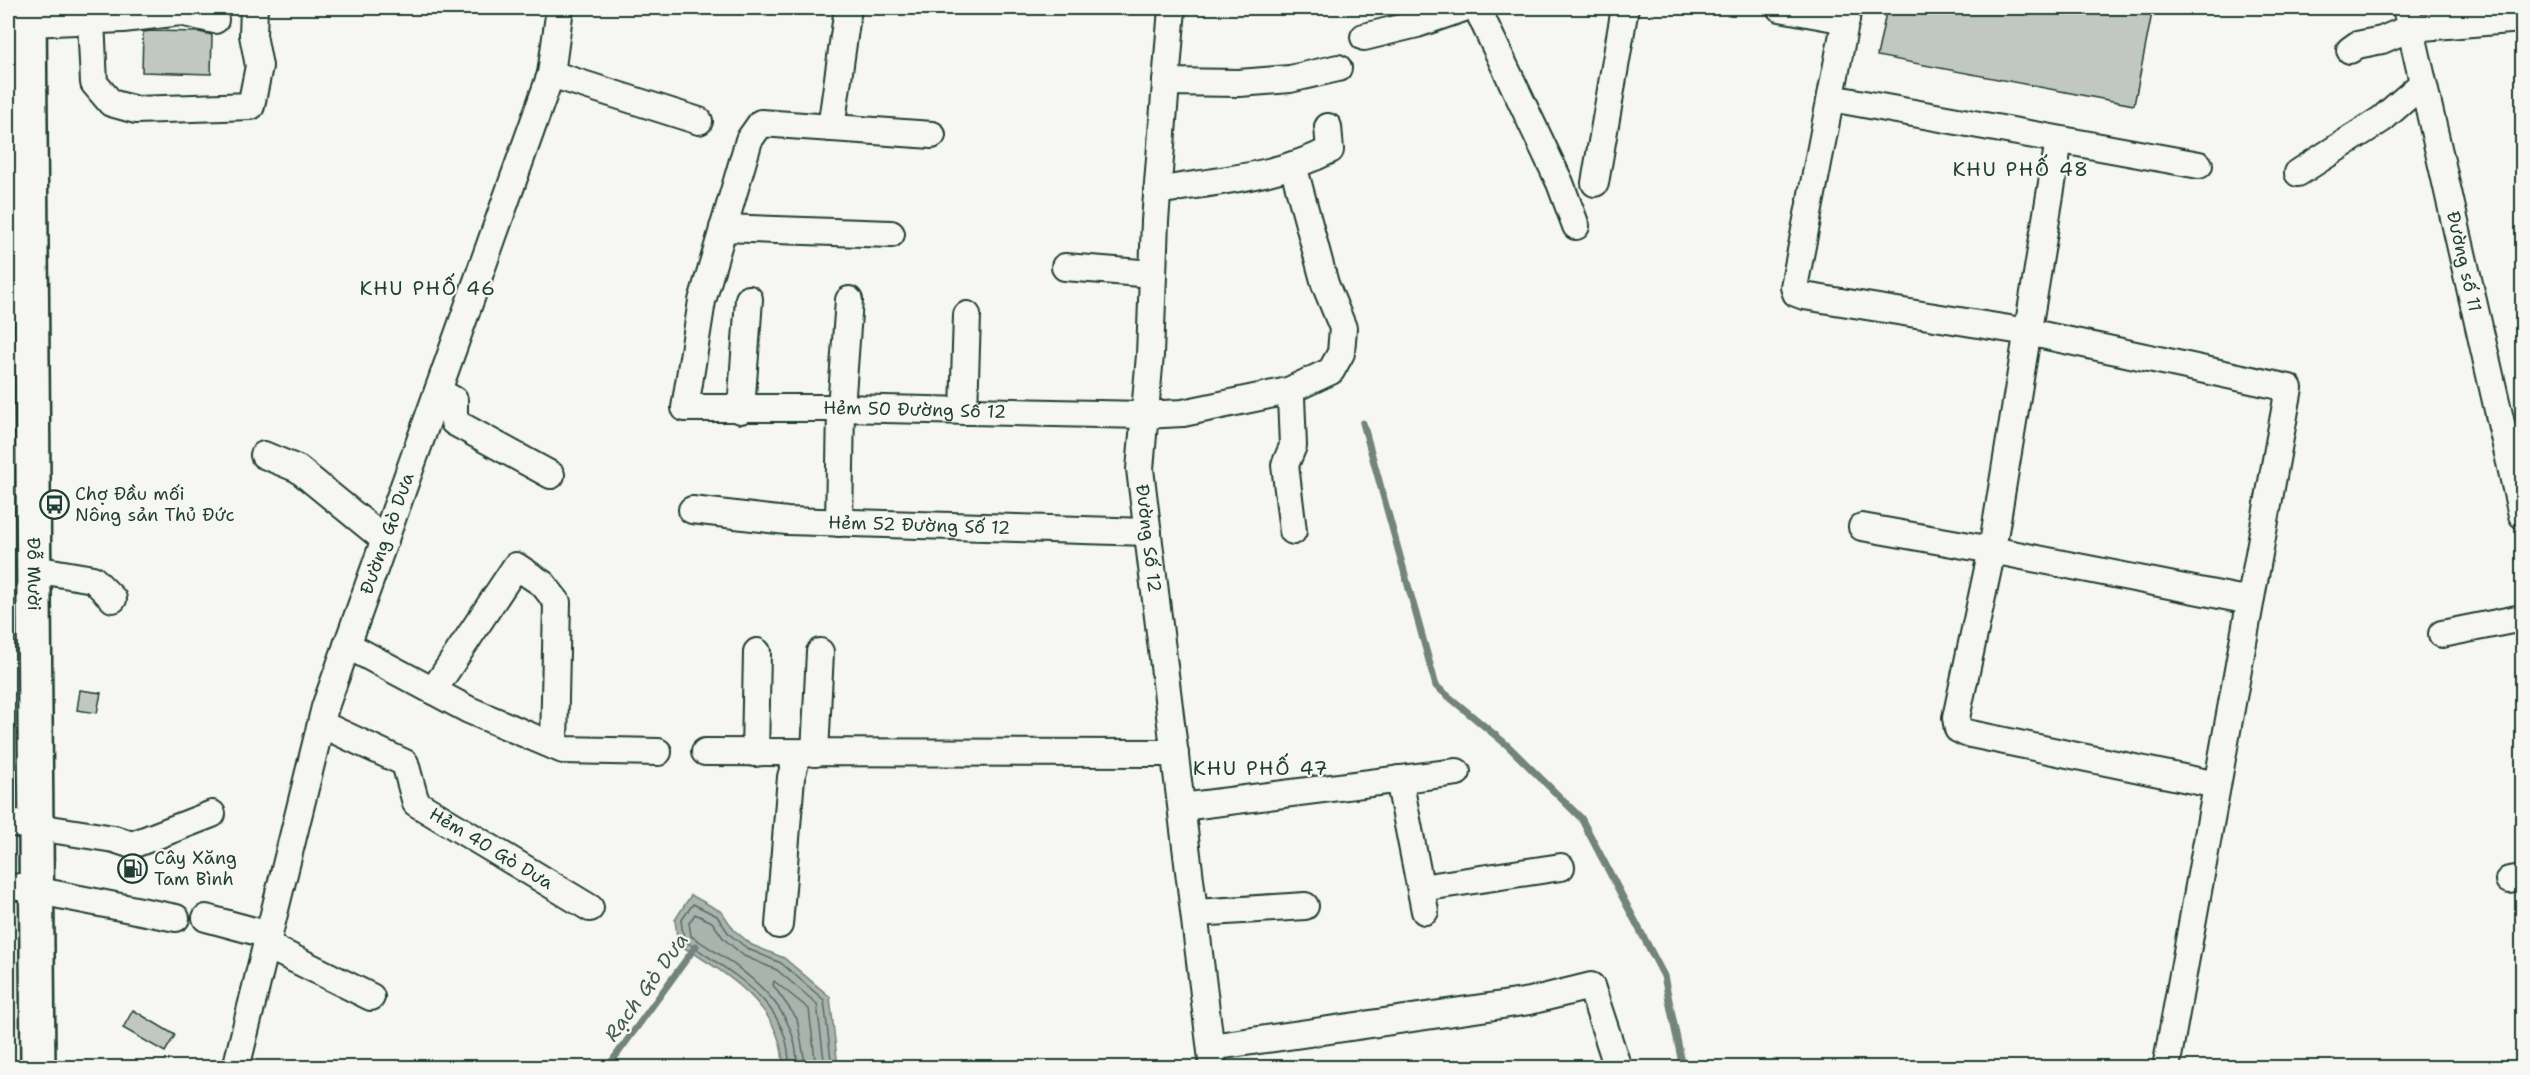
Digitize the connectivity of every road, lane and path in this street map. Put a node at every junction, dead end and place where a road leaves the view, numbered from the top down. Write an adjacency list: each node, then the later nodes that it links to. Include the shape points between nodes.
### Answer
1 (254, 8): 13 (street, via 253,35 259,66 251,106 136,110 111,103 94,83)
2 (560, 8): 18 (street, Đường Gò Dưa)
3 (848, 8): 24 (street)
4 (1165, 8): 19 (street, Đường Số 12)
5 (1464, 8): 15 (street)
6 (1477, 8): 32 (street, via 1560,183)
7 (1625, 8): 30 (street)
8 (1780, 8): 10 (street)
9 (22, 13): 13 (street); 57 (highway, Đỗ Mười); 78 (highway, Đỗ Mười)
10 (1847, 14): 21 (street)
11 (2408, 18): 12 (street); 16 (street, via 2382,40); 20 (street, Đường số 11)
12 (2523, 19)
13 (91, 20): 14 (street, via 180,12)
14 (215, 20)
15 (1364, 37)
16 (2350, 50)
17 (1338, 68): 19 (street, via 1290,79)
18 (551, 74): 22 (street); 41 (street, Đường Gò Dưa)
19 (1167, 82): 31 (street, Đường Số 12)
20 (2422, 84): 29 (street, via 2382,119); 50 (street, Đường số 11)
21 (1831, 98): 26 (street); 40 (street, via 1794,287 1796,293)
22 (699, 121)
23 (1328, 127): 27 (street, via 1330,150)
24 (831, 128): 25 (street); 33 (street, via 760,123 749,140)
25 (932, 135)
26 (2059, 140): 28 (street); 40 (street)
27 (1293, 165): 31 (street); 42 (street, Hẻm 50 Đường Số 12, via 1325,284 1343,327 1336,366)
28 (2199, 165)
29 (2298, 173)
30 (1595, 183)
31 (1157, 191): 36 (street, Đường Số 12)
32 (1576, 226)
33 (723, 228): 34 (street); 44 (street, Hẻm 50 Đường Số 12, via 702,301 685,408)
34 (891, 234)
35 (1065, 267): 36 (street)
36 (1153, 274): 46 (street, Đường Số 12)
37 (749, 299): 44 (street)
38 (849, 300): 43 (street)
39 (967, 315): 45 (street)
40 (2028, 332): 56 (street); 59 (street, via 2289,388)
41 (438, 391): 48 (street, via 454,400 454,422); 55 (street, Đường Gò Dưa)
42 (1288, 391): 46 (street, Hẻm 50 Đường Số 12, via 1184,413); 53 (street, via 1293,446 1285,465)
43 (841, 408): 44 (street, Hẻm 50 Đường Số 12); 45 (street, Hẻm 50 Đường Số 12); 51 (street)
44 (741, 410)
45 (964, 411): 46 (street, Hẻm 50 Đường Số 12)
46 (1143, 415): 54 (street, Đường Số 12, via 1140,469)
47 (264, 454): 55 (street, via 298,469)
48 (551, 475)
49 (692, 510): 51 (street, Hẻm 52 Đường Số 12)
50 (2523, 514)
51 (838, 523): 54 (street, Hẻm 52 Đường Số 12)
52 (1862, 527): 56 (street)
53 (1293, 531)
54 (1148, 532): 72 (street, Đường Số 12)
55 (385, 540): 62 (street, Đường Gò Dưa)
56 (1992, 550): 59 (street); 75 (street, via 1956,718 1958,729)
57 (34, 569): 58 (street, via 93,579); 78 (highway, Đỗ Mười)
58 (113, 599)
59 (2250, 601): 75 (street)
60 (2523, 618): 61 (street)
61 (2442, 634)
62 (347, 645): 65 (street); 66 (street, Đường Gò Dưa)
63 (757, 652): 70 (street)
64 (820, 652): 71 (street)
65 (433, 691): 67 (street); 67 (street, via 516,566 543,584 557,602)
66 (321, 724): 82 (street, Hẻm 40 Gò Dưa, via 405,763 416,803); 87 (street, Đường Gò Dưa)
67 (554, 746): 69 (street, via 563,750)
68 (705, 752): 70 (street)
69 (658, 753)
70 (755, 753): 71 (street)
71 (807, 753): 72 (street); 86 (street, via 791,777)
72 (1176, 753): 76 (street, Đường Số 12)
73 (1457, 772): 74 (street)
74 (1399, 779): 76 (street); 79 (street, via 1423,899)
75 (2217, 785): 94 (street)
76 (1182, 807): 83 (street, Đường Số 12)
77 (212, 814): 78 (street, via 132,845)
78 (27, 825): 80 (highway, Đỗ Mười)
79 (1561, 867)
80 (28, 888): 84 (street); 90 (highway, Đỗ Mười); 91 (highway, Đỗ Mười)
81 (1305, 906): 83 (street)
82 (590, 908)
83 (1195, 913): 89 (street, Đường Số 12)
84 (176, 918)
85 (206, 918): 87 (street)
86 (779, 925)
87 (267, 940): 88 (street); 92 (street, Đường Gò Dưa)
88 (371, 997)
89 (1212, 1057): 93 (street, via 1530,1001 1591,986)
90 (21, 1068)
91 (38, 1068)
92 (236, 1068)
93 (1618, 1068)
94 (2166, 1068)

